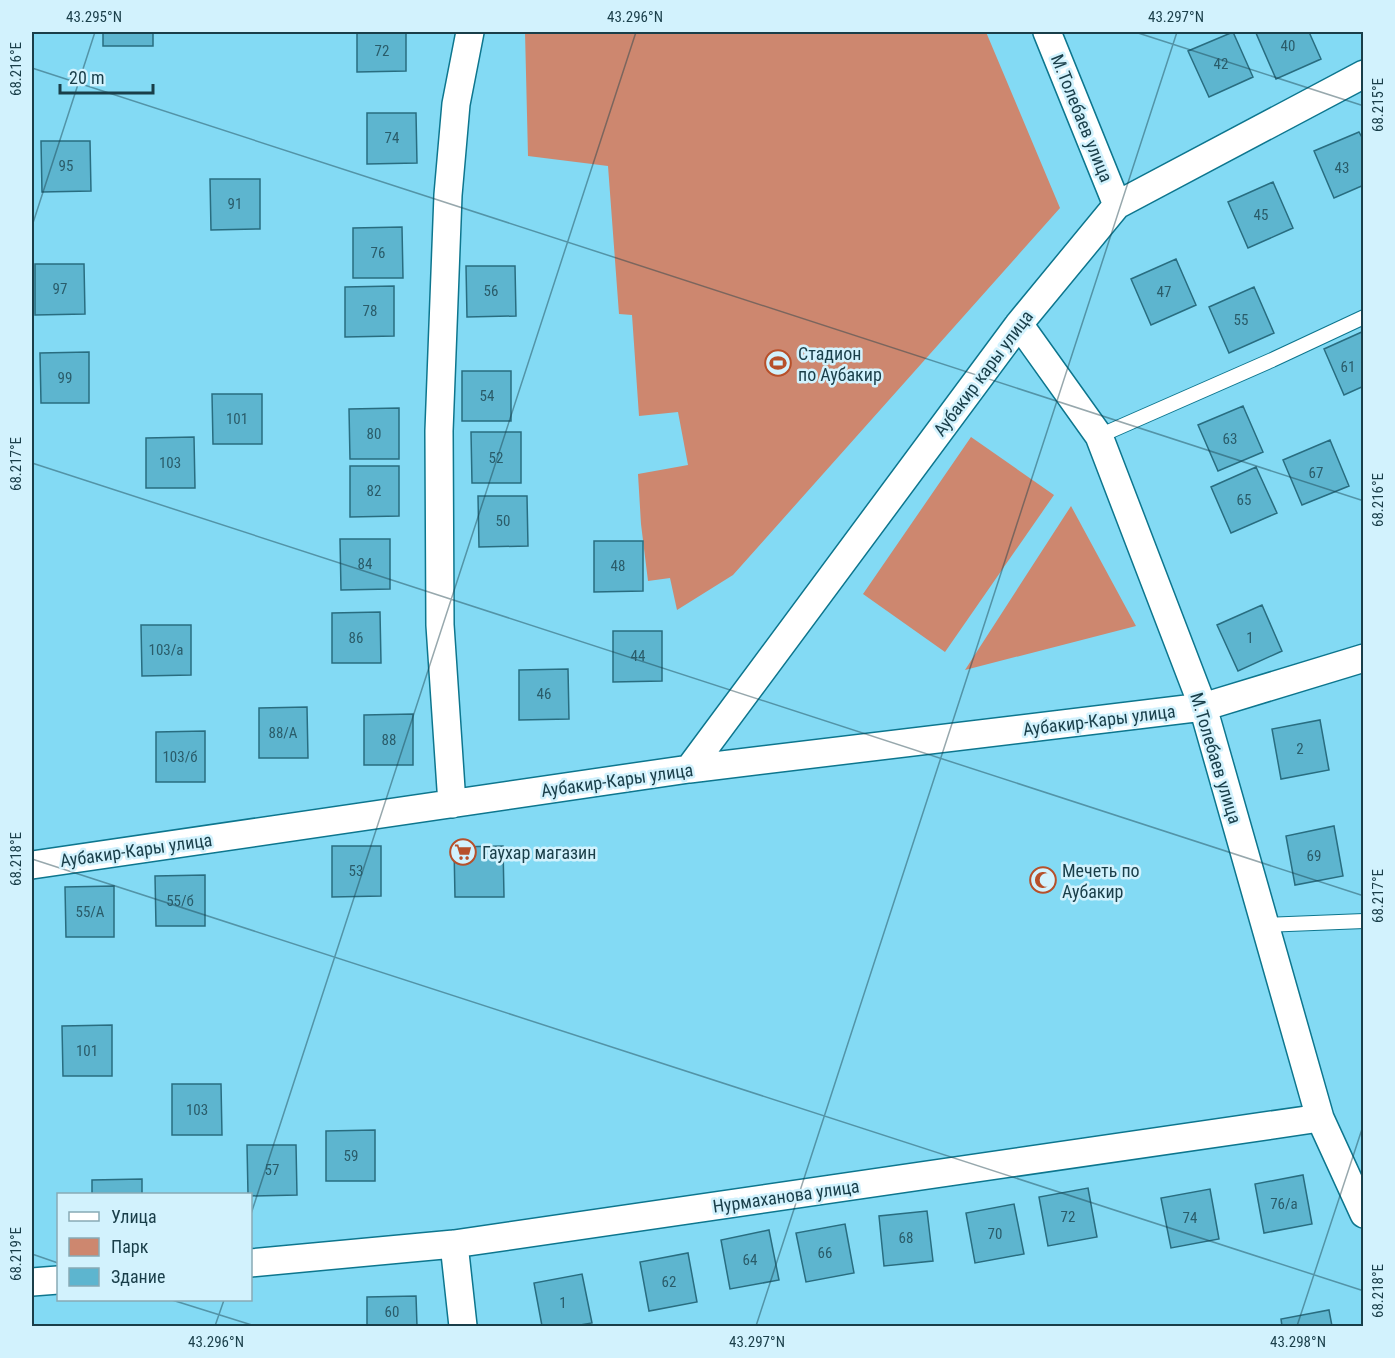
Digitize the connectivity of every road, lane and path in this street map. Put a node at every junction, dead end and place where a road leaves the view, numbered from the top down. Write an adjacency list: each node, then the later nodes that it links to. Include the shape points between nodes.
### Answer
1 (470, 32): 11 (street, via 456,104 447,195 439,431 440,625)
2 (1047, 32): 4 (street, М.Толебаев улица)
3 (1364, 74): 4 (street, Аубакир кары улица)
4 (1117, 205): 6 (street, Аубакир кары улица)
5 (1364, 317): 7 (lane)
6 (1019, 324): 7 (street, М.Толебаев улица); 10 (street, Аубакир кары улица)
7 (1099, 436): 9 (street, М.Толебаев улица)
8 (1364, 658): 9 (street, Аубакир-Кары улица)
9 (1203, 707): 10 (street, Аубакир-Кары улица); 14 (street, М.Толебаев улица)
10 (689, 770): 11 (street, Аубакир-Кары улица)
11 (452, 804): 12 (street, Аубакир-Кары улица)
12 (32, 865)
13 (1364, 921): 14 (lane)
14 (1265, 925): 15 (street, М.Толебаев улица)
15 (1320, 1118): 16 (street, М.Толебаев улица); 17 (street, Нурмаханова улица)
16 (1364, 1214)
17 (454, 1244): 18 (street, Нурмаханова улица); 21 (street)
18 (252, 1263)
19 (57, 1280): 20 (street)
20 (32, 1282)
21 (463, 1326)

